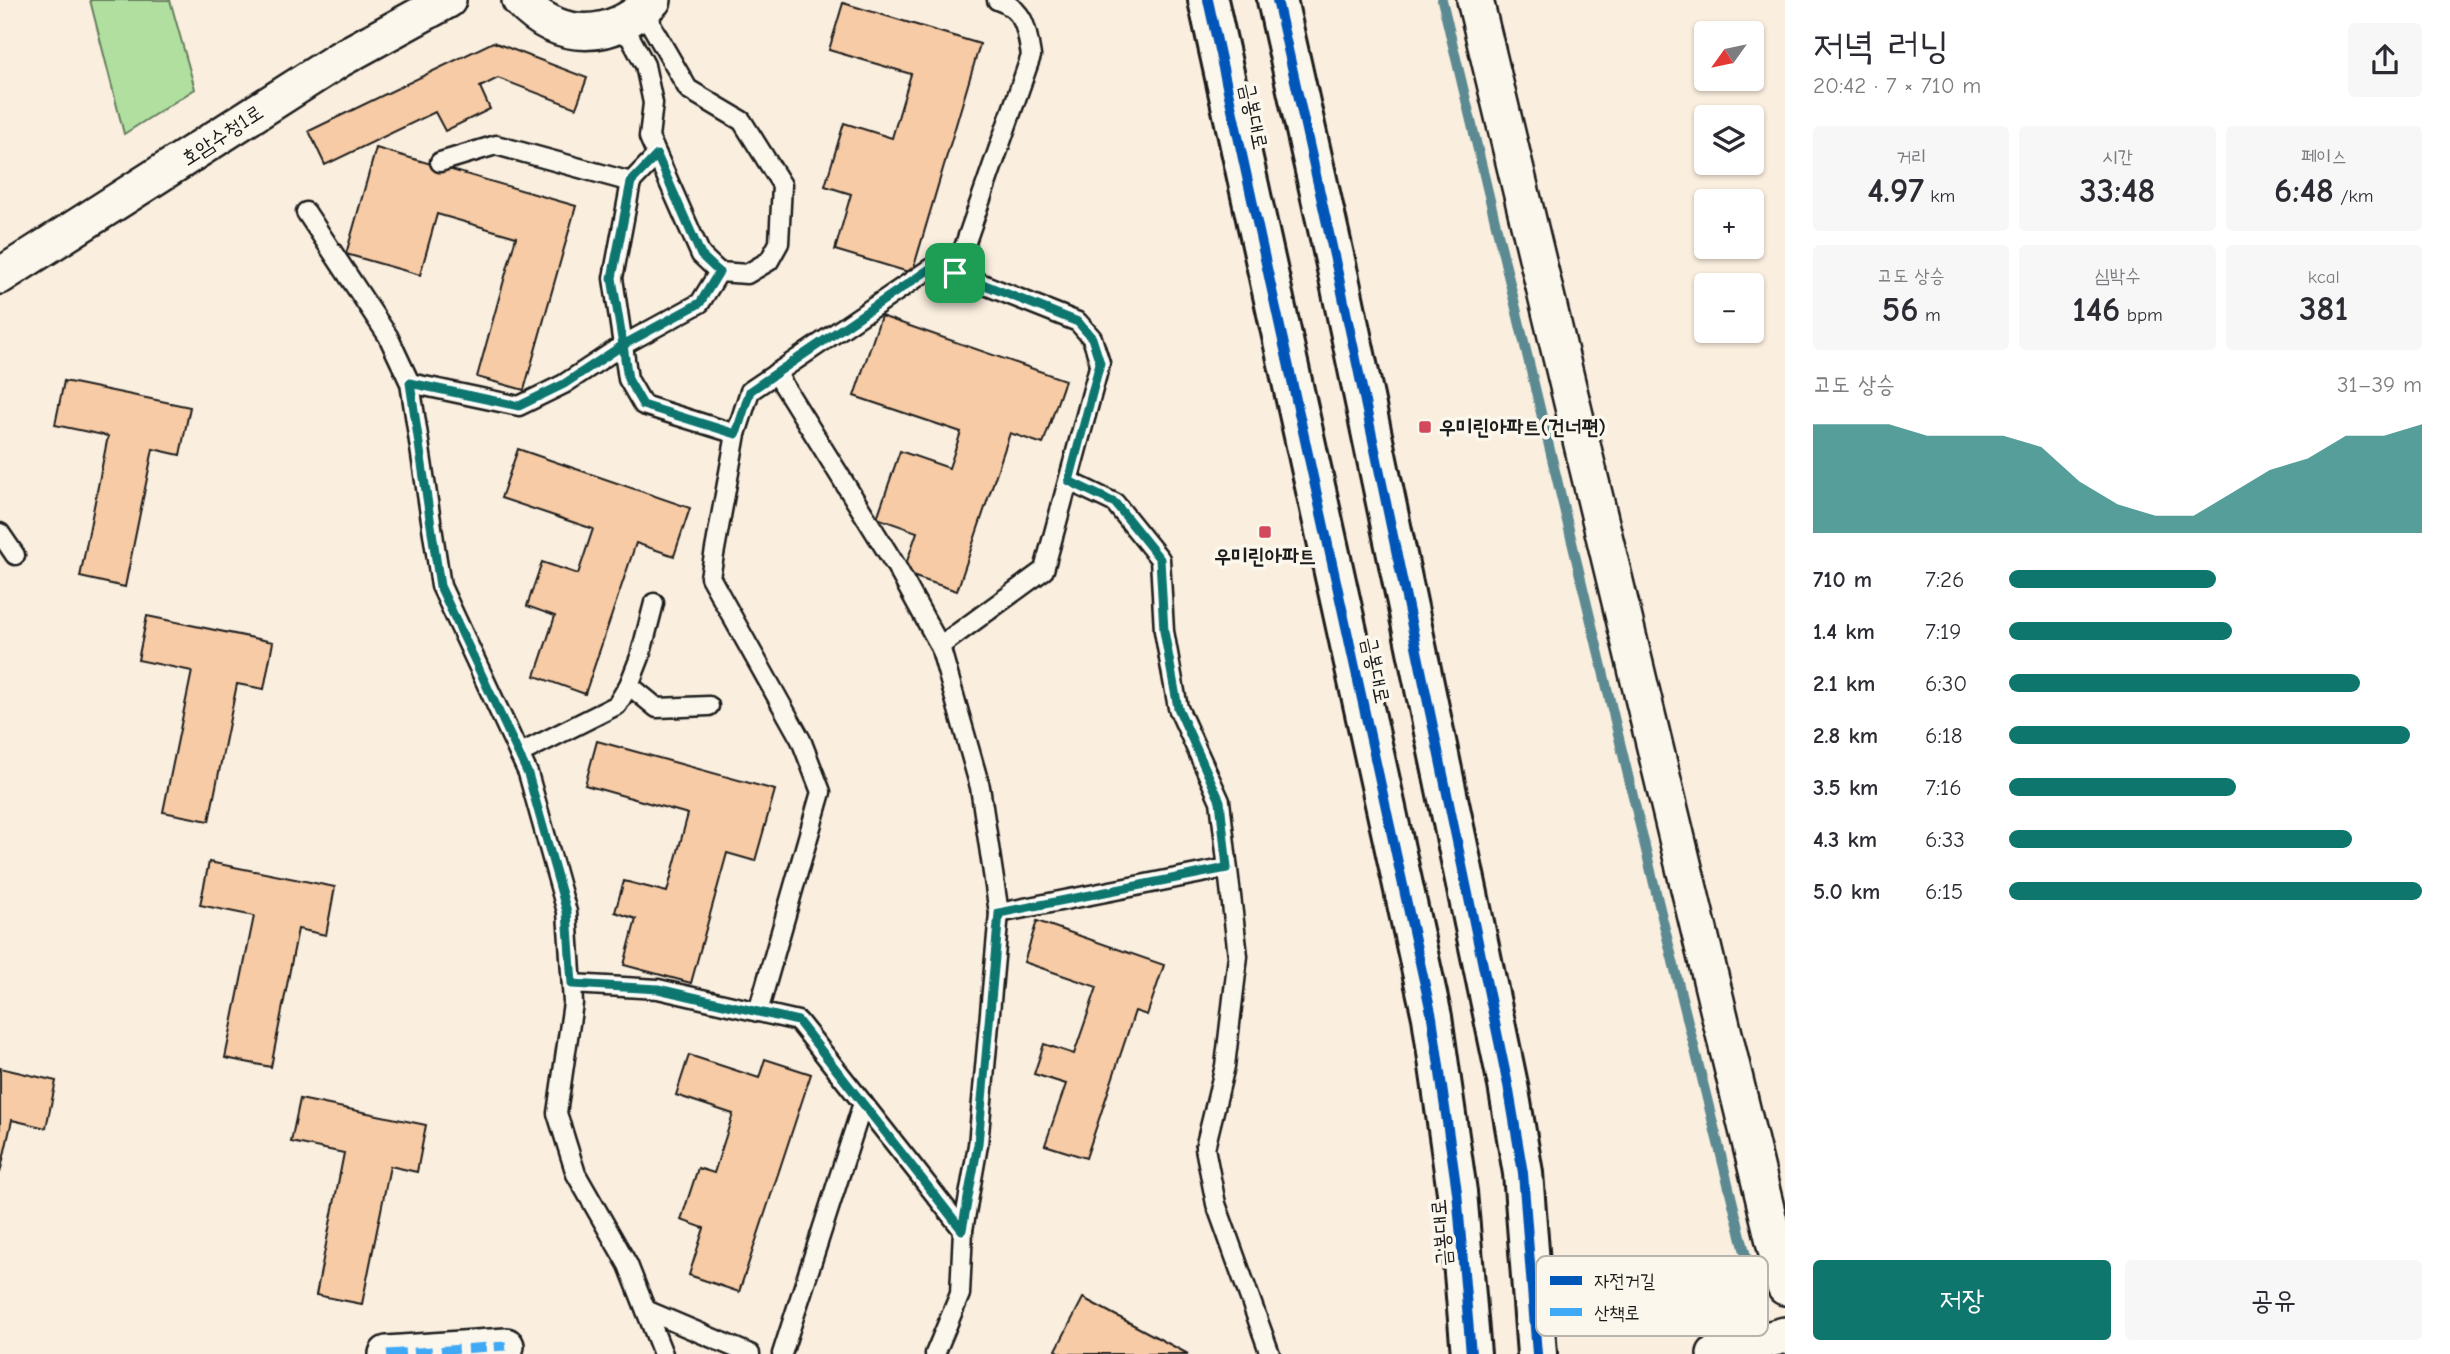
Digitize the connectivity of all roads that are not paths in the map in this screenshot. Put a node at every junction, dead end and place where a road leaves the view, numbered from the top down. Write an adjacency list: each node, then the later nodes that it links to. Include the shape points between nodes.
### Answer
1 (448, 0): 15 (street, 호암수청1로, via 340,59)
2 (520, 0): 8 (street, via 557,27 585,32)
3 (997, 0): 14 (lane, via 1008,4 1026,24 1031,55)
4 (1208, 0): 44 (street, 금봉대로, via 1433,1017 1457,1192)
5 (1277, 0): 45 (street, via 1508,1084 1522,1173)
6 (1475, 0): 34 (street)
7 (651, 2): 8 (street); 13 (lane, via 651,25 688,89 742,121 782,185 779,243 769,261 747,274)
8 (613, 28): 9 (lane, via 630,37 645,65 653,103 649,137)
9 (657, 155): 11 (lane); 13 (lane, via 701,255)
10 (440, 162): 11 (lane, via 496,145)
11 (631, 182): 16 (lane, via 612,278)
12 (306, 212): 18 (lane, via 388,336)
13 (719, 272): 16 (lane, via 700,303)
14 (955, 273): 17 (lane, via 931,268); 20 (lane, via 1078,322 1092,338 1100,363)
15 (0, 276)
16 (623, 345): 18 (lane, via 564,384 519,406); 19 (lane, via 628,379 643,405)
17 (776, 373): 19 (lane, via 750,391); 24 (lane)
18 (410, 383): 27 (lane, via 440,586)
19 (736, 434): 31 (lane, via 710,577 801,740 821,792)
20 (1069, 481): 24 (lane, via 1044,570); 28 (lane, via 1115,503 1160,559 1164,631 1178,708 1220,801)
21 (0, 533): 22 (lane)
22 (15, 555)
23 (654, 603): 25 (lane)
24 (940, 646): 29 (lane, via 980,787)
25 (629, 685): 26 (lane, via 657,708); 27 (lane, via 617,705)
26 (709, 706)
27 (519, 754): 30 (lane, via 567,912)
28 (1227, 868): 29 (lane); 43 (lane, via 1238,956 1224,1066 1205,1148 1216,1204)
29 (999, 913): 33 (lane, via 978,1144)
30 (572, 984): 31 (lane, via 658,989); 35 (lane, via 557,1113 576,1174 628,1265)
31 (758, 1012): 32 (lane, via 798,1021)
32 (863, 1103): 33 (lane); 41 (lane)
33 (962, 1230): 42 (lane, via 960,1294)
34 (1785, 1287)
35 (646, 1310): 39 (lane); 40 (lane)
36 (1769, 1340): 46 (street)
37 (506, 1346): 38 (street)
38 (387, 1354)
39 (663, 1354)
40 (750, 1354)
41 (782, 1354)
42 (935, 1354)
43 (1270, 1354)
44 (1471, 1354)
45 (1537, 1354)
46 (1715, 1354)

